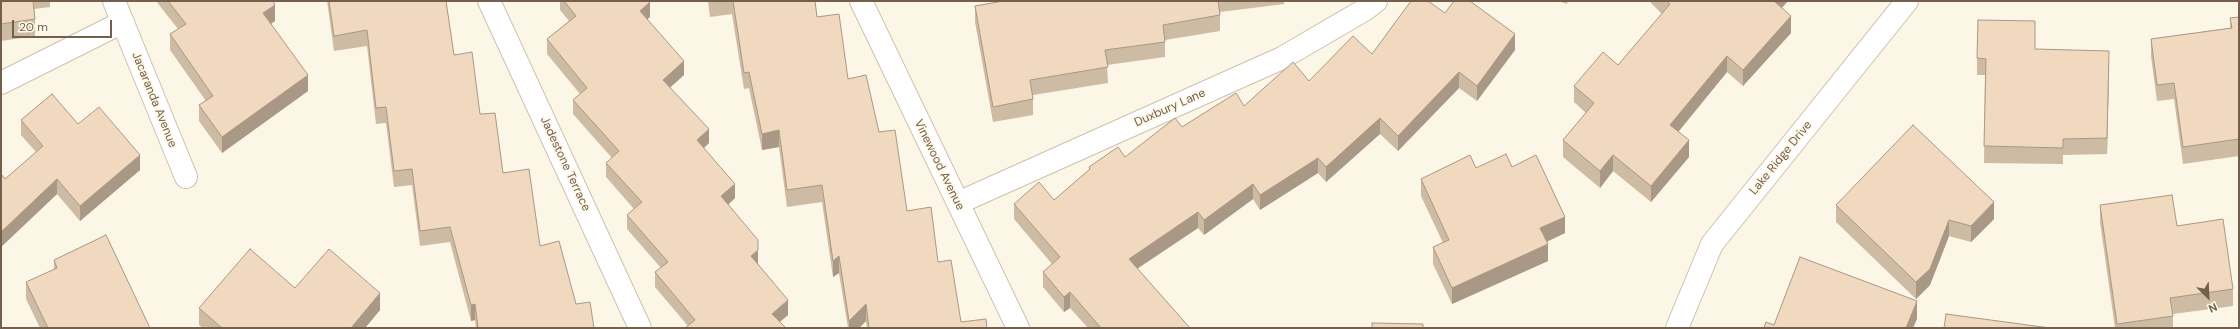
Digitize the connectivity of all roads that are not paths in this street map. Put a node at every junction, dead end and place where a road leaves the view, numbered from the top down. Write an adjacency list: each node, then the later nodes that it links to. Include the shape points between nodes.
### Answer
1 (114, 1): 6 (street, Jacaranda Avenue)
2 (489, 1): 10 (street, Jadestone Terrace)
3 (861, 1): 9 (street, Vinewood Avenue)
4 (1376, 1): 9 (street, Duxbury Lane, via 1282,58)
5 (1906, 1): 12 (street, Lake Ridge Drive, via 1712,244)
6 (123, 22): 7 (street); 8 (street, Jacaranda Avenue)
7 (1, 83)
8 (186, 177)
9 (958, 203): 11 (street, Vinewood Avenue)
10 (640, 328)
11 (1018, 328)
12 (1677, 328)

